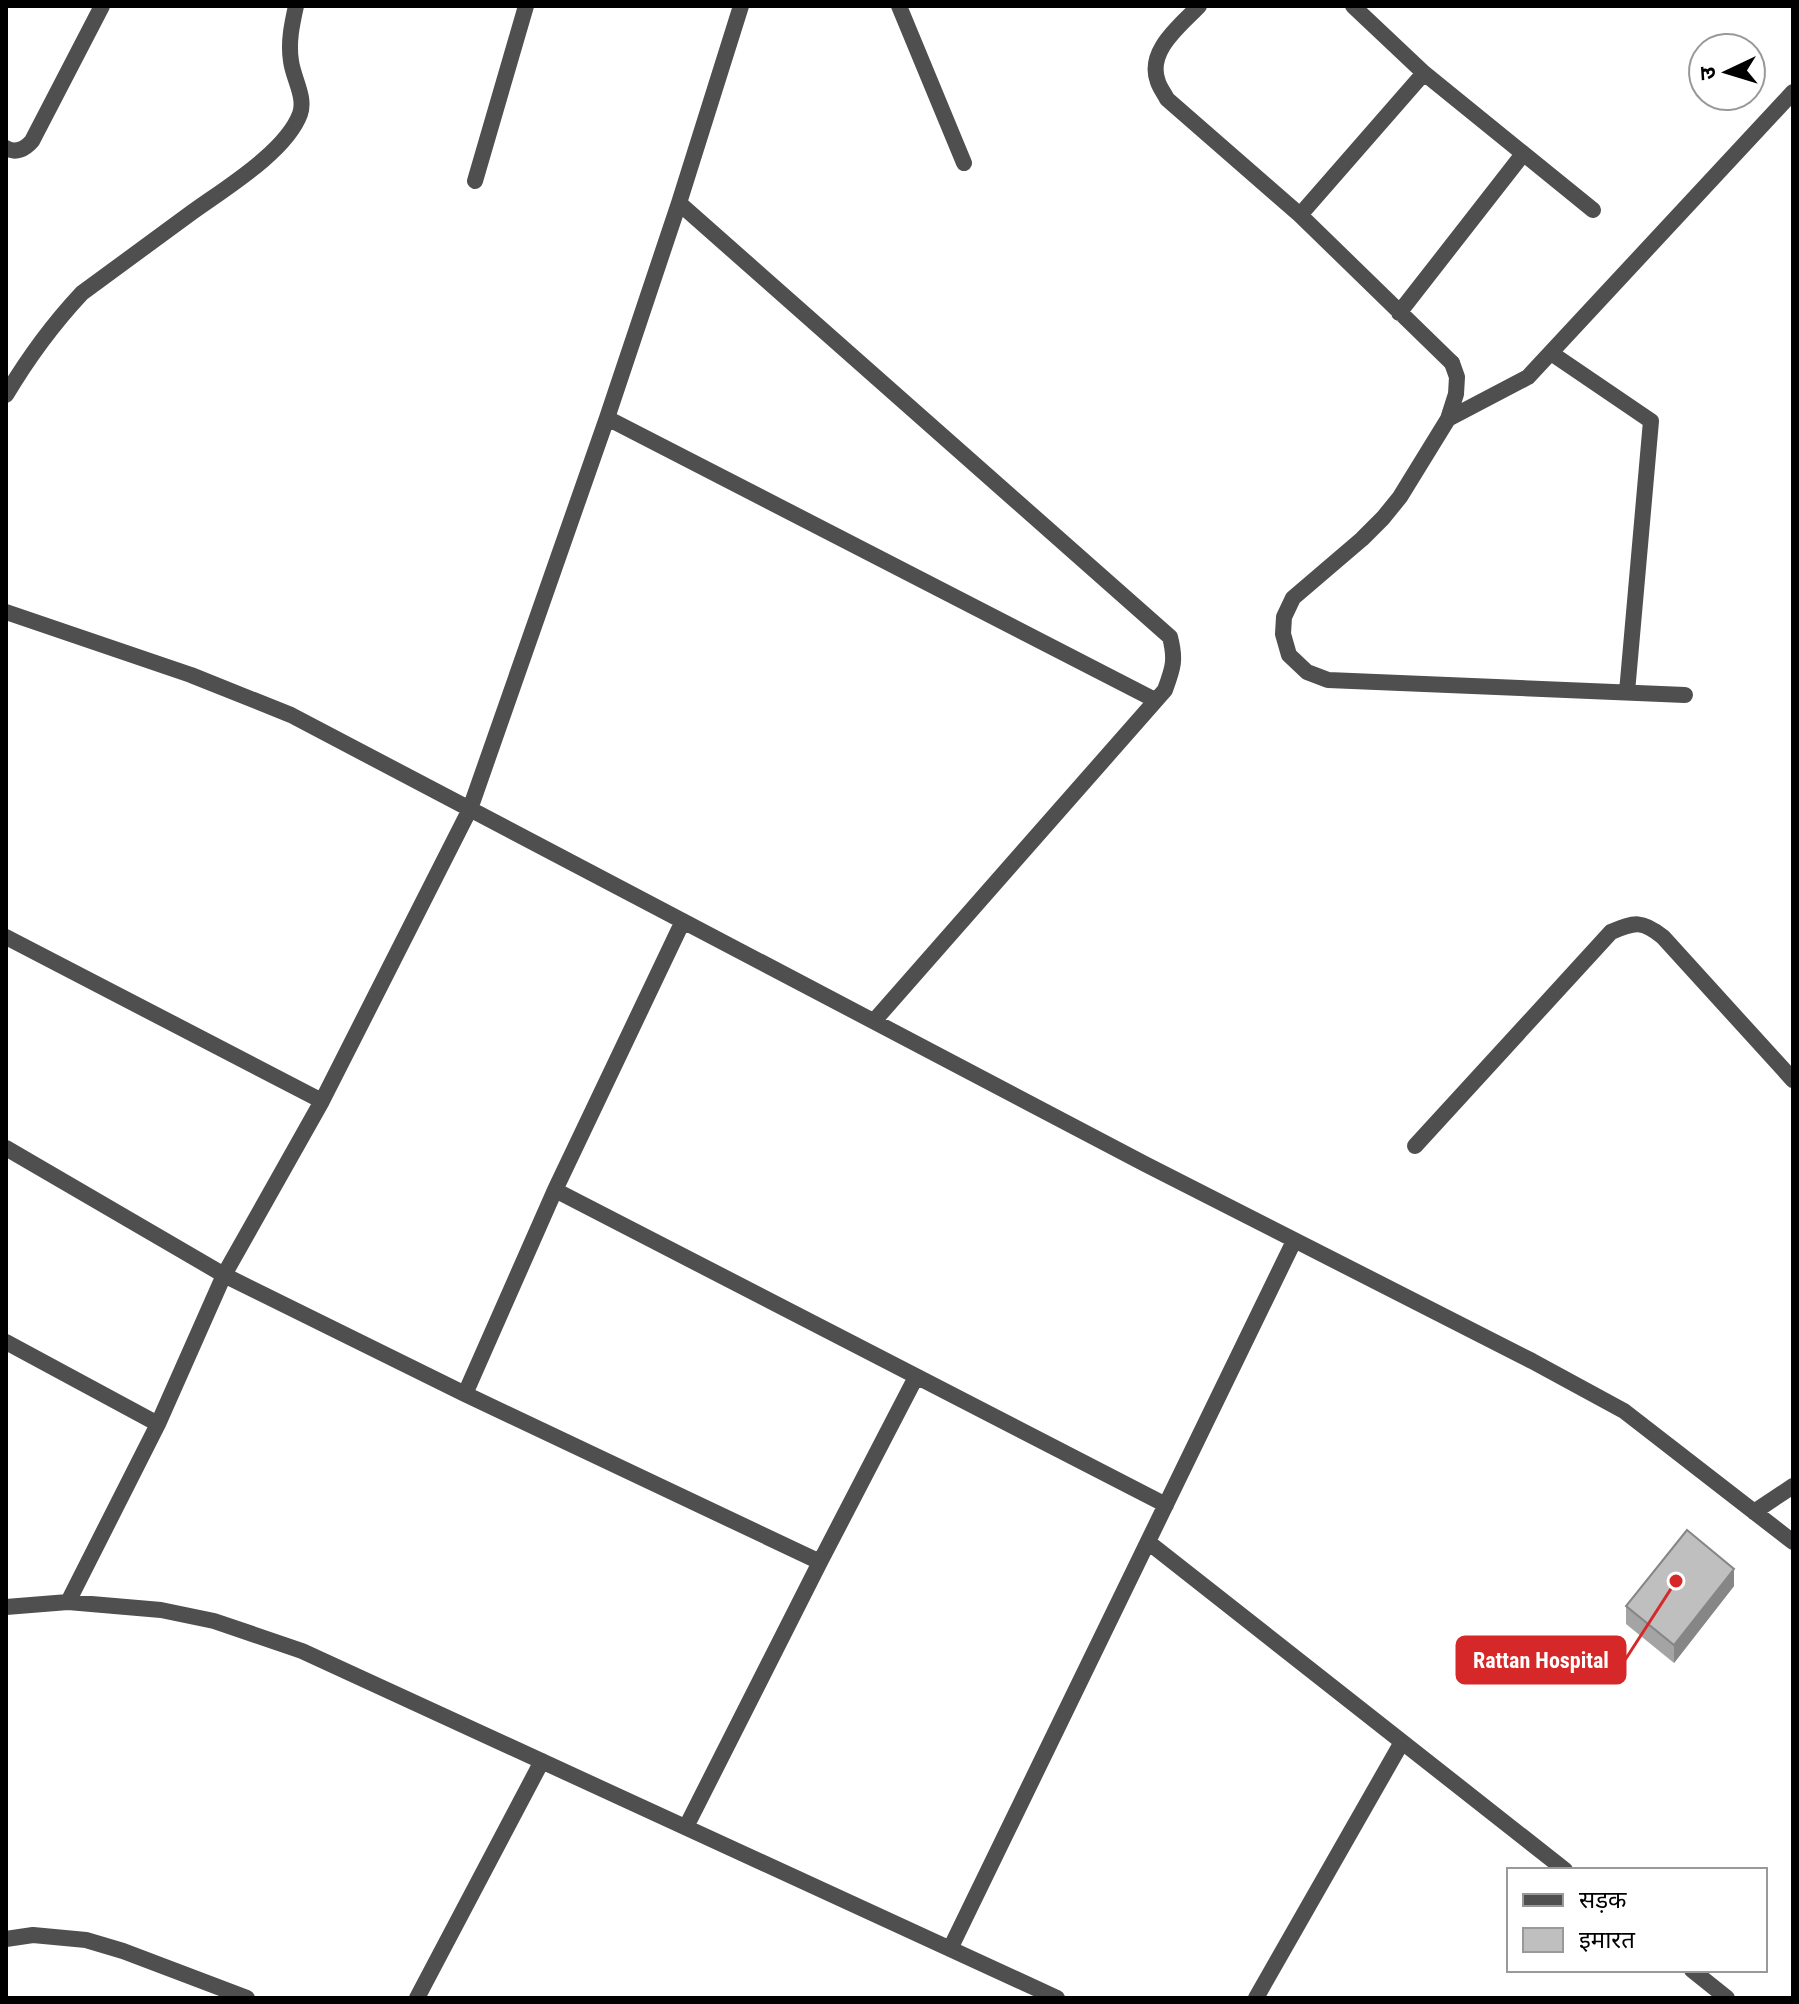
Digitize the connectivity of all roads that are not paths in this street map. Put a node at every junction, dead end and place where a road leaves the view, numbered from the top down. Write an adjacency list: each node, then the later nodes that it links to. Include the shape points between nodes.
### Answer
1 (102, 6): 10 (street, via 32,141 17,151)
2 (296, 6): 19 (street, via 290,48 302,100 290,131 264,160 82,293)
3 (526, 6): 13 (street)
4 (741, 6): 14 (street)
5 (899, 6): 12 (street)
6 (1199, 6): 16 (street, via 1165,42 1156,60 1156,79 1167,99)
7 (1353, 6): 8 (street)
8 (1424, 73): 11 (street); 16 (street)
9 (1793, 92): 18 (street)
10 (6, 148)
11 (1523, 154): 15 (street); 17 (street)
12 (964, 163)
13 (475, 181)
14 (679, 203): 20 (street); 25 (street, via 1170,637 1175,655 1171,674)
15 (1593, 210)
16 (1300, 215): 17 (street)
17 (1399, 313): 21 (street, via 1452,363 1456,394)
18 (1551, 353): 21 (street, via 1528,377); 23 (street, via 1651,421)
19 (6, 395)
20 (607, 418): 25 (street); 26 (street)
21 (1448, 419): 23 (street, via 1383,518 1293,598 1284,617 1289,655 1307,672 1328,680)
22 (6, 612): 26 (street, via 291,715)
23 (1627, 692): 24 (street)
24 (1685, 695)
25 (1155, 700): 29 (street)
26 (470, 809): 27 (street); 31 (street)
27 (683, 921): 29 (street); 34 (street)
28 (6, 937): 31 (street)
29 (874, 1021): 35 (street)
30 (1793, 1080): 32 (street, via 1663,937 1648,925 1630,924 1611,932)
31 (322, 1101): 36 (street)
32 (1415, 1146)
33 (6, 1148): 36 (street)
34 (555, 1190): 38 (street); 39 (street)
35 (1294, 1241): 42 (street); 43 (street, via 1624,1411)
36 (224, 1275): 39 (street); 40 (street)
37 (6, 1342): 40 (street)
38 (916, 1377): 42 (street); 46 (street)
39 (465, 1394): 46 (street)
40 (158, 1424): 47 (street)
41 (1793, 1486): 43 (street)
42 (1166, 1505): 44 (street)
43 (1754, 1512): 45 (street)
44 (1148, 1542): 49 (street); 54 (street)
45 (1793, 1542)
46 (820, 1562): 51 (street)
47 (68, 1602): 48 (street); 50 (street, via 161,1610 214,1621 302,1651)
48 (6, 1607)
49 (1402, 1742): 52 (street); 59 (street)
50 (542, 1761): 51 (street); 57 (street)
51 (686, 1827): 54 (street)
52 (1562, 1868)
53 (6, 1939): 56 (street, via 33,1935 86,1940)
54 (950, 1949): 58 (street)
55 (1694, 1972): 60 (street)
56 (247, 1998)
57 (417, 1998)
58 (1057, 1998)
59 (1256, 1998)
60 (1727, 1998)

